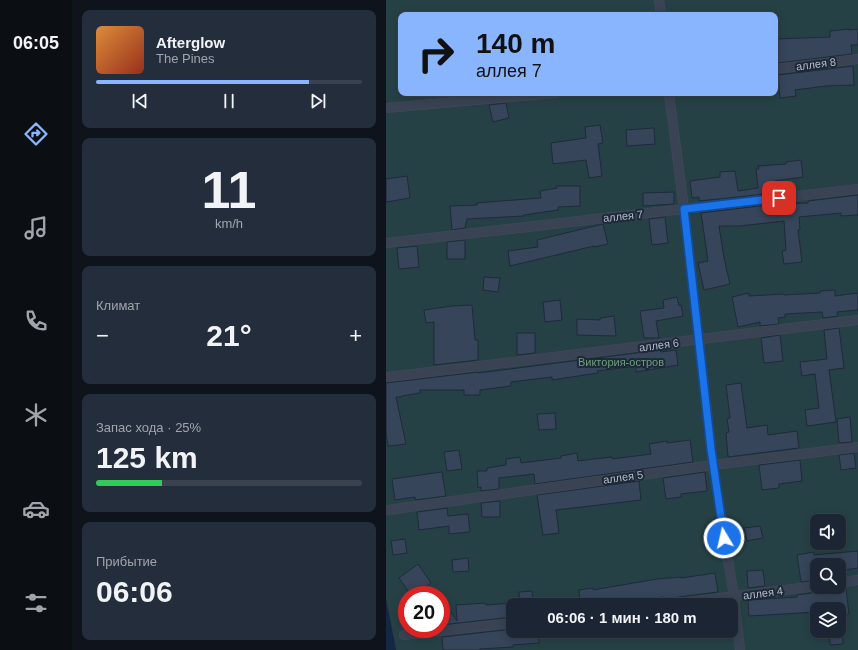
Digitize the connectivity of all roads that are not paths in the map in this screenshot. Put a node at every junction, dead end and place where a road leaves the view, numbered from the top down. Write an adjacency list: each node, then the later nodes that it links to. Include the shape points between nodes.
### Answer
1 (659, 0): 2 (lane)
2 (661, 12)
3 (858, 59): 4 (lane, аллея 8)
4 (778, 69)
5 (522, 96): 7 (lane)
6 (669, 96): 9 (lane)
7 (386, 108)
8 (858, 189): 9 (lane, аллея 7)
9 (684, 209): 10 (lane, аллея 7); 12 (lane)
10 (387, 242)
11 (858, 320): 12 (lane, аллея 6)
12 (698, 340): 13 (lane, аллея 6); 15 (lane)
13 (388, 377)
14 (858, 447): 15 (lane, аллея 5)
15 (713, 465): 16 (lane, аллея 5); 20 (lane)
16 (388, 510)
17 (858, 580): 18 (lane)
18 (846, 582)
19 (810, 587): 20 (lane, аллея 4)
20 (734, 597): 21 (lane, аллея 4); 24 (lane)
21 (725, 598)
22 (506, 624): 23 (lane)
23 (450, 630)
24 (740, 650)

